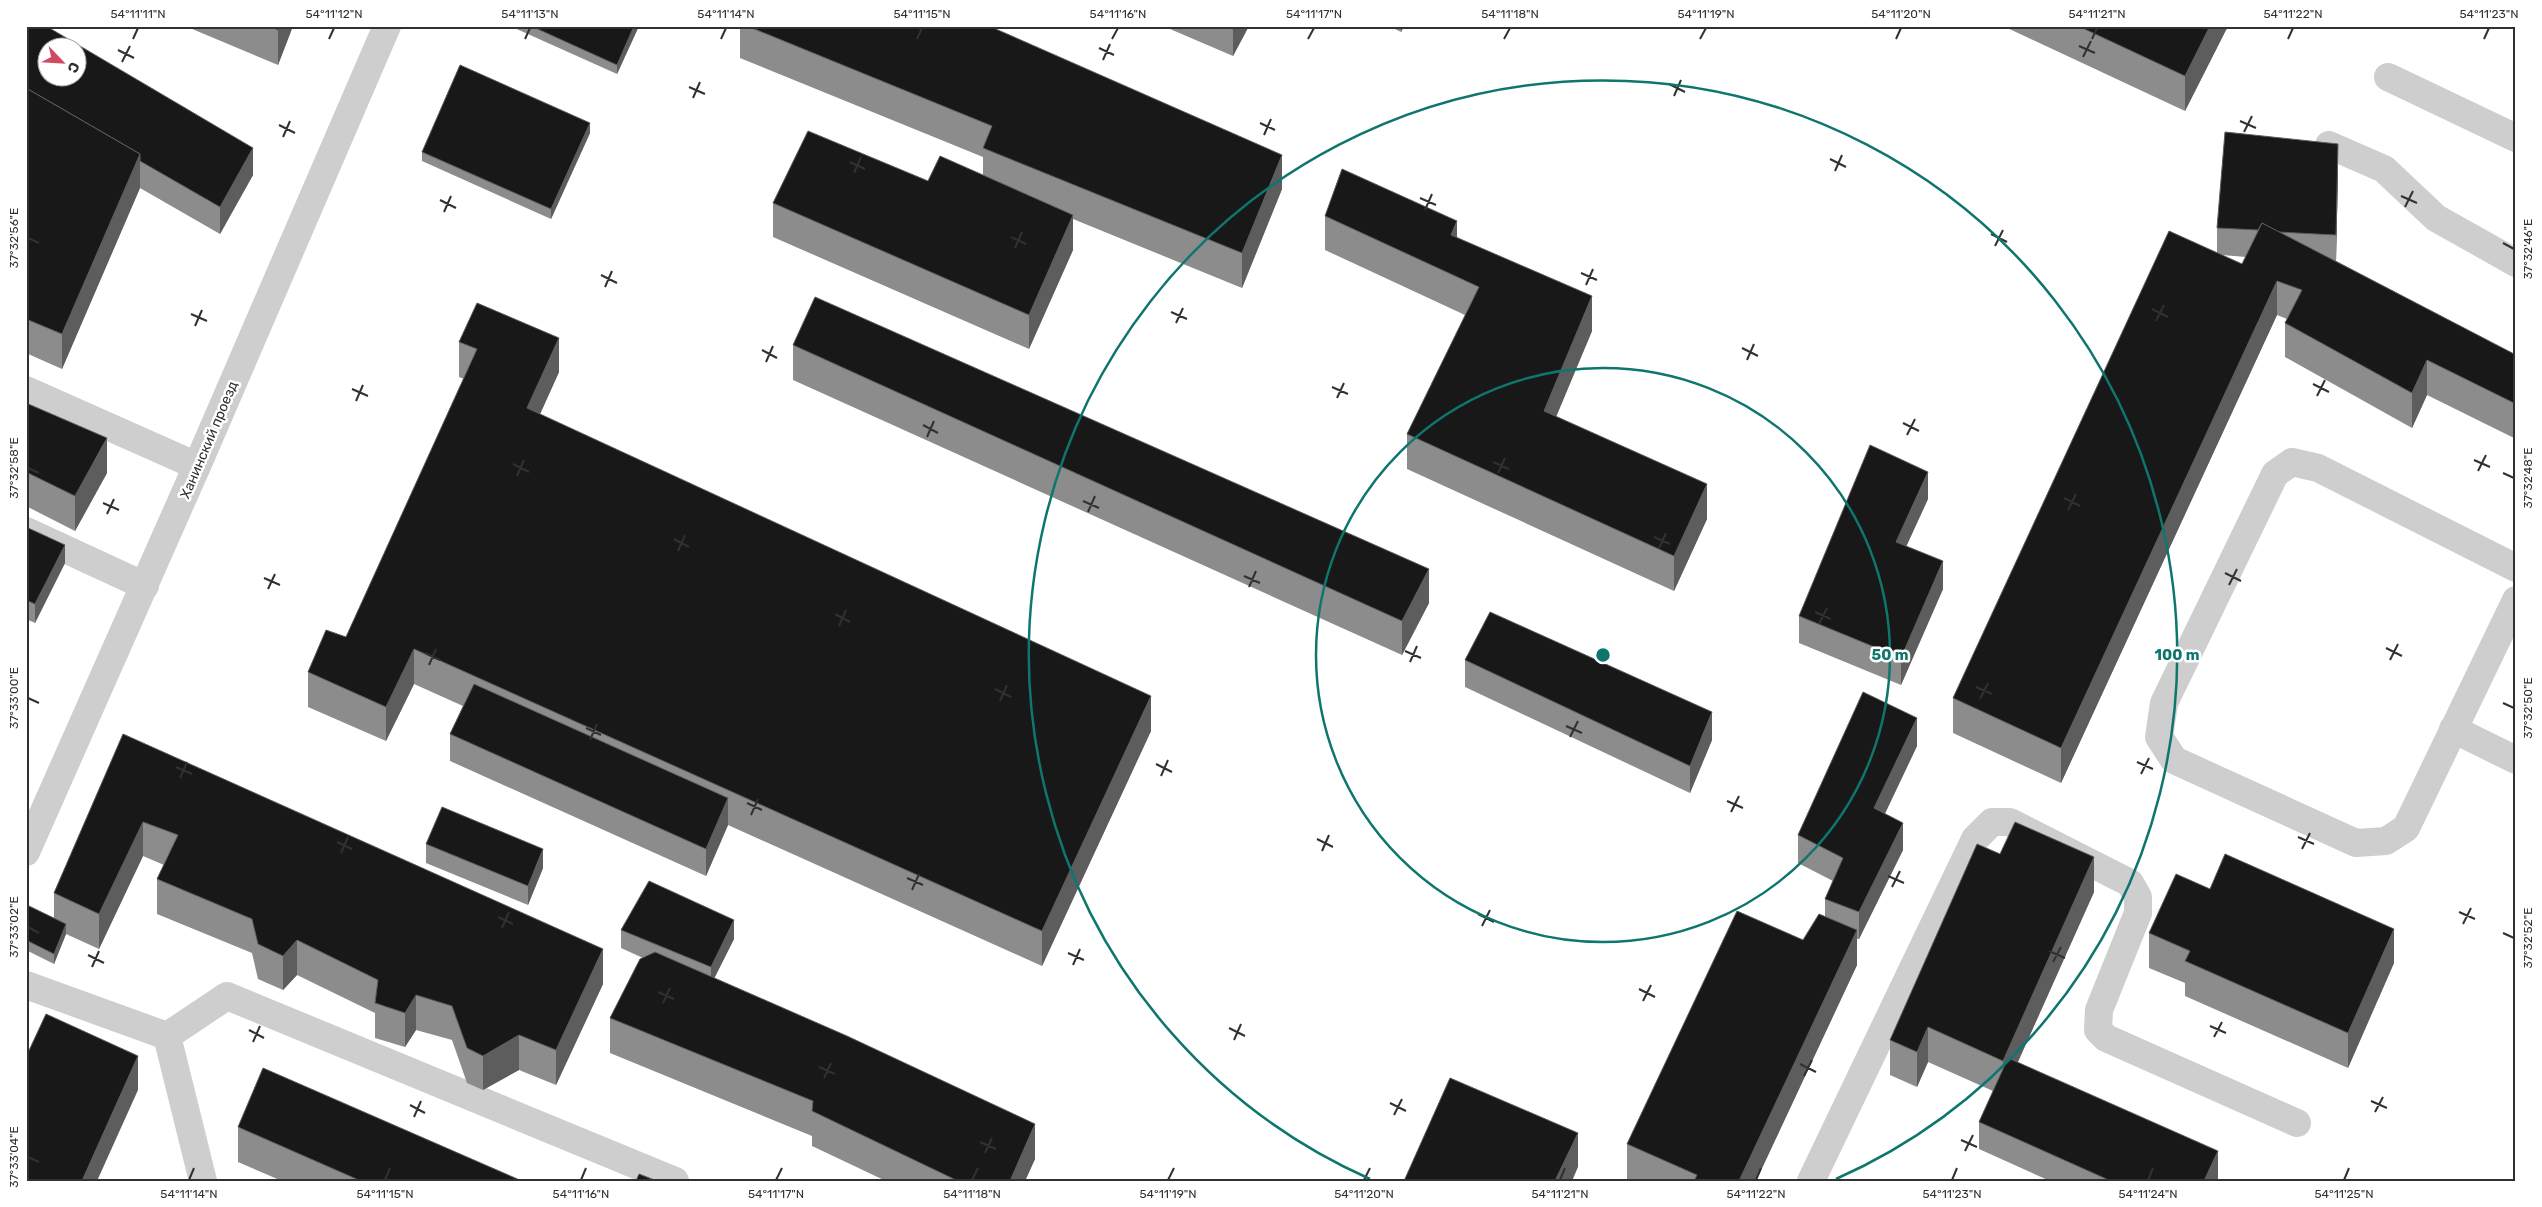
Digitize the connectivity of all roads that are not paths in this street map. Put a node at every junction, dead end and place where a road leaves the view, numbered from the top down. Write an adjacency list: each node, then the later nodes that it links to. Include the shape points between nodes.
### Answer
1 (387, 26): 7 (street, Ханинский проезд)
2 (2388, 77): 3 (street)
3 (2516, 138)
4 (2329, 144): 5 (street, via 2384,169 2436,218)
5 (2516, 263)
6 (26, 390): 7 (street)
7 (198, 466): 10 (street, Ханинский проезд)
8 (26, 531): 10 (street)
9 (2516, 568): 12 (street, via 2318,468 2292,462 2275,474 2185,659 2164,704 2159,738 2174,760 2356,843 2386,841 2406,828)
10 (145, 586): 14 (street, Ханинский проезд)
11 (2516, 600): 12 (street)
12 (2453, 730): 13 (street)
13 (2516, 760)
14 (33, 819): 15 (street, Ханинский проезд)
15 (26, 852)
16 (26, 986): 17 (street)
17 (167, 1036): 19 (street); 20 (street, via 227,996)
18 (2297, 1123): 21 (street, via 2106,1038 2098,1030 2098,1010 2138,913 2138,897 2130,883 2010,822 1992,822 1974,839)
19 (204, 1181)
20 (675, 1181)
21 (1811, 1181)

